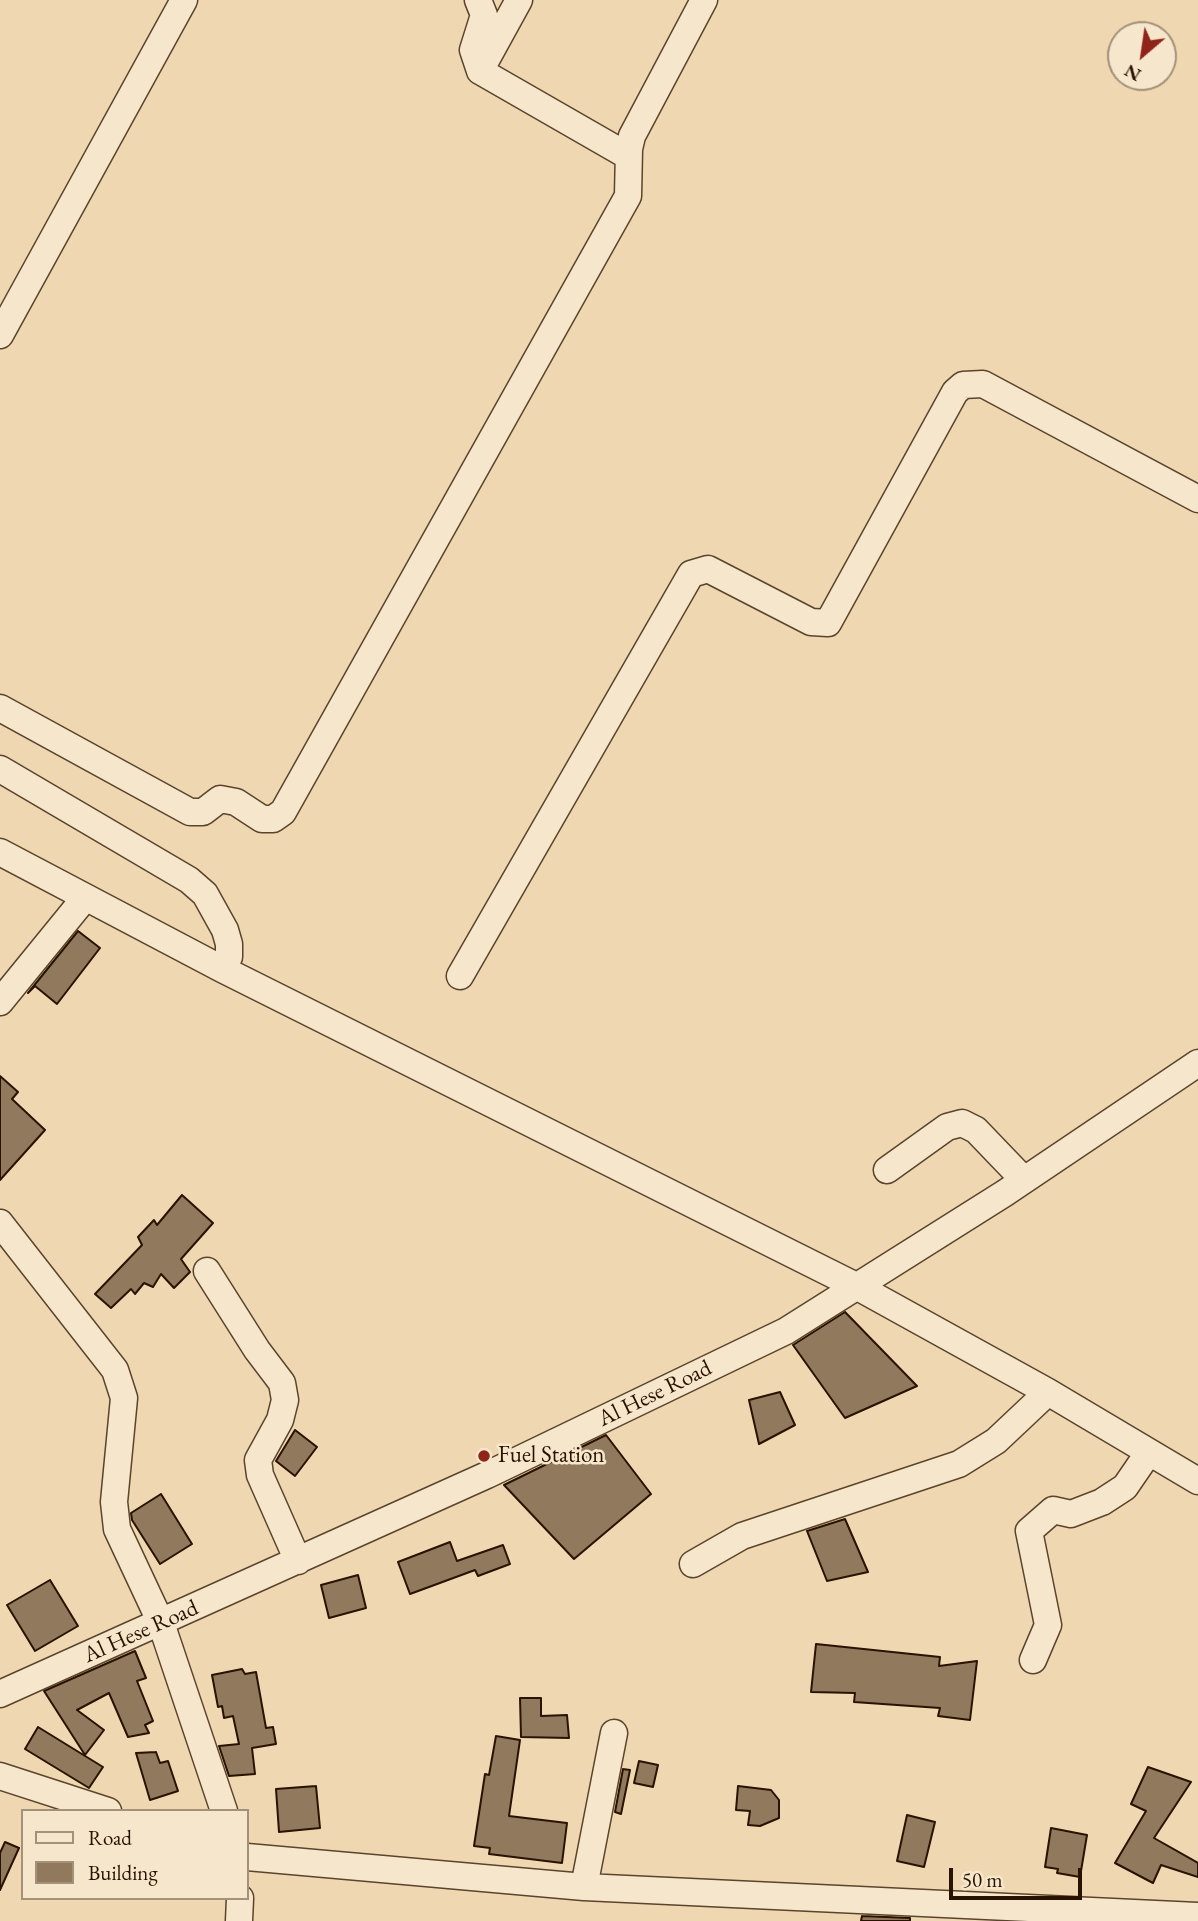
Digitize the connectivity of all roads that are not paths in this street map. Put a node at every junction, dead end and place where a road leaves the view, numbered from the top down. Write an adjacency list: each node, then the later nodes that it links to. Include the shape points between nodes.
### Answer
1 (184, 0): 7 (street)
2 (478, 0): 5 (street, via 484,15 473,50)
3 (519, 0): 5 (street)
4 (704, 0): 6 (street, via 632,136)
5 (480, 71): 6 (street)
6 (628, 156): 9 (street, via 628,196 279,816 261,819 227,799 202,812 190,811)
7 (0, 335)
8 (1198, 499): 14 (street, via 983,384 963,385 955,392 828,623 811,622 708,569 691,574)
9 (0, 708)
10 (0, 769): 13 (street, via 189,880 205,894 225,929 229,957)
11 (0, 852): 12 (street)
12 (84, 899): 13 (street); 15 (street)
13 (222, 970): 21 (street)
14 (460, 976)
15 (0, 1002)
16 (1198, 1063): 18 (street, Al Hese Road)
17 (887, 1170): 18 (street, via 947,1127 962,1123 976,1130)
18 (1024, 1180): 21 (street, Al Hese Road)
19 (0, 1223): 27 (street, via 115,1370 124,1398 114,1502 117,1529)
20 (207, 1271): 25 (street, via 282,1383 285,1399 280,1420 258,1460 260,1475)
21 (858, 1287): 22 (street); 25 (street, Al Hese Road, via 786,1331)
22 (1048, 1392): 23 (street); 26 (street, via 996,1441 959,1464 742,1536)
23 (1149, 1452): 24 (street); 28 (street, via 1125,1488 1071,1514 1053,1510 1030,1531 1048,1625)
24 (1198, 1481)
25 (298, 1561): 27 (street, Al Hese Road)
26 (693, 1564)
27 (161, 1623): 29 (street, Al Hese Road); 33 (street)
28 (1033, 1661)
29 (0, 1694)
30 (614, 1733): 35 (street)
31 (0, 1776): 32 (street)
32 (102, 1809)
33 (223, 1809)
34 (248, 1857): 35 (street)
35 (584, 1887): 37 (street)
36 (240, 1900): 38 (street)
37 (1198, 1916)
38 (239, 1921)

